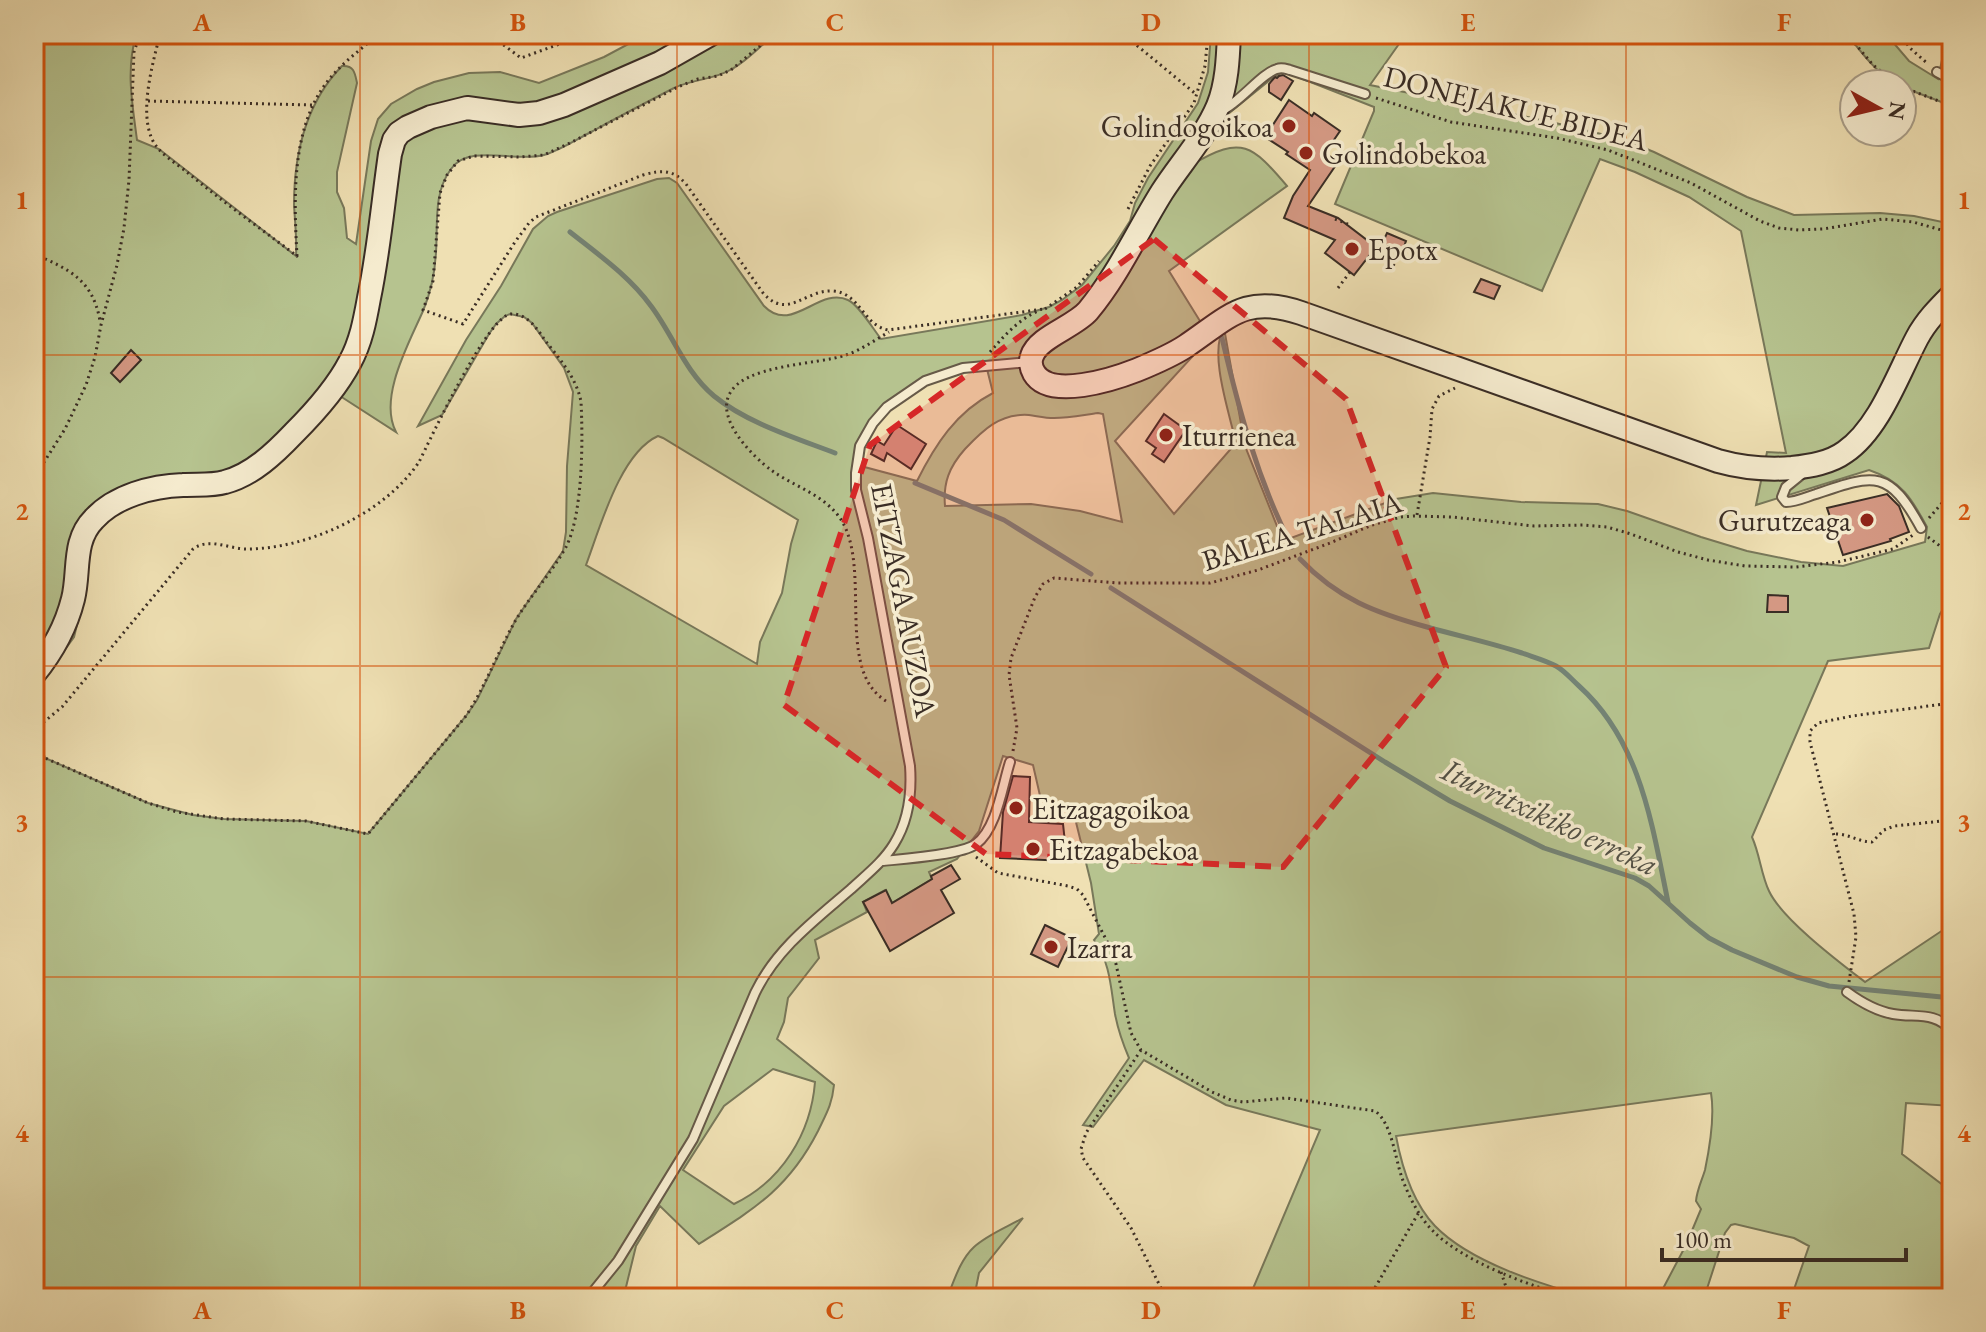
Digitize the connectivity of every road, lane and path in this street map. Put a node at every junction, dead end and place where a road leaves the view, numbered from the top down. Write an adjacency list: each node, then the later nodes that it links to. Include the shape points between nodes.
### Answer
1 (140, 34): 35 (path, via 134,52 124,228)
2 (160, 34): 19 (path)
3 (379, 34): 20 (path, via 331,77)
4 (489, 34): 5 (path, via 521,58)
5 (587, 34)
6 (711, 34): 48 (street, via 666,61 545,111 525,115 459,109 399,133 390,154 365,319 342,376 287,440 240,477 146,491 95,517 80,540 67,619)
7 (774, 34): 36 (path, via 731,70 682,85 544,155 458,161 440,193 435,264 423,310 463,324 536,217 660,171 675,174 686,184 773,302 787,305 822,291 841,292 879,327)
8 (1123, 34): 18 (path)
9 (1208, 34): 18 (path)
10 (1229, 34): 22 (street, via 1225,80)
11 (1847, 34): 13 (path)
12 (1900, 34): 14 (path)
13 (1877, 68)
14 (1937, 72): 15 (lane)
15 (1952, 80)
16 (1918, 93): 21 (path)
17 (1365, 94): 22 (lane, DONEJAKUE BIDEA, via 1280,68); 26 (path, DONEJAKUE BIDEA, via 1466,125 1608,150 1691,183 1779,228 1831,228 1883,219)
18 (1197, 95): 23 (path, via 1145,174)
19 (148, 101): 20 (path); 20 (path, via 150,132 159,149 297,256 296,169)
20 (313, 106)
21 (1952, 106)
22 (1215, 112): 37 (street, via 1100,294 1080,318 1036,348)
23 (1125, 216)
24 (1335, 219): 25 (path)
25 (1349, 226)
26 (1952, 233)
27 (1374, 250): 30 (path)
28 (34, 254): 35 (path, via 82,281 94,298)
29 (1100, 259): 34 (path, via 1077,287)
30 (1396, 267)
31 (1350, 272): 32 (path)
32 (1338, 288)
33 (1952, 295): 40 (street, via 1921,332 1867,429 1843,454)
34 (1044, 309): 36 (path); 38 (path, via 1025,317)
35 (101, 325): 41 (path, via 81,396)
36 (892, 330): 50 (path, via 849,354 747,378 733,387 725,407 732,426 756,457 823,501 846,527 853,553 860,661 875,693)
37 (1031, 362): 38 (lane, EITZAGA AUZOA); 39 (street, via 1037,377 1051,385 1095,382 1167,356 1242,309 1267,305)
38 (979, 365): 50 (lane, EITZAGA AUZOA, via 940,375 907,392 873,423 858,454 856,490)
39 (1474, 373): 40 (street, via 1736,466); 43 (path, via 1439,396 1432,409)
40 (1816, 464): 44 (lane, via 1784,490 1786,502 1857,481 1877,481 1900,494)
41 (34, 478)
42 (1952, 485): 44 (path, BALEA TALAIA)
43 (1417, 516): 44 (path, BALEA TALAIA, via 1607,527 1708,560 1770,567 1823,564 1883,552); 54 (path, BALEA TALAIA, via 1372,525 1210,583 1048,580 1028,612 1009,666 1017,728)
44 (1921, 528): 45 (path)
45 (1952, 555)
46 (34, 560): 47 (path, via 43,595)
47 (42, 630)
48 (34, 674)
49 (1951, 703): 51 (path); 56 (path, via 1852,716 1813,727 1810,742)
50 (898, 705): 58 (lane, EITZAGA AUZOA, via 911,795 900,832)
51 (1952, 715)
52 (34, 730): 53 (path, via 62,707 193,549 205,543 245,549 290,544 362,513 411,474 496,324 518,315 542,335 581,402 579,497 572,534 516,619 477,700 368,834 306,821 177,812)
53 (45, 758)
54 (1010, 762): 57 (lane, via 994,817)
55 (1952, 820): 56 (path, via 1894,826 1872,842)
56 (1834, 834): 59 (path, via 1855,925)
57 (969, 848): 58 (lane); 61 (path, via 998,873 1068,886 1083,895 1110,947 1129,1028)
58 (881, 861): 64 (lane, EITZAGA AUZOA, via 767,970 693,1139 618,1261)
59 (1847, 992): 60 (lane, via 1881,1011 1939,1019)
60 (1952, 1031)
61 (1141, 1050): 62 (path, via 1231,1100 1286,1098 1375,1111 1387,1125); 65 (path, via 1086,1133 1081,1153 1131,1228)
62 (1419, 1212): 63 (path, via 1448,1243); 66 (path)
63 (1501, 1272): 67 (path); 68 (path)
64 (588, 1298)
65 (1166, 1298)
66 (1369, 1298)
67 (1517, 1298)
68 (1572, 1298)

